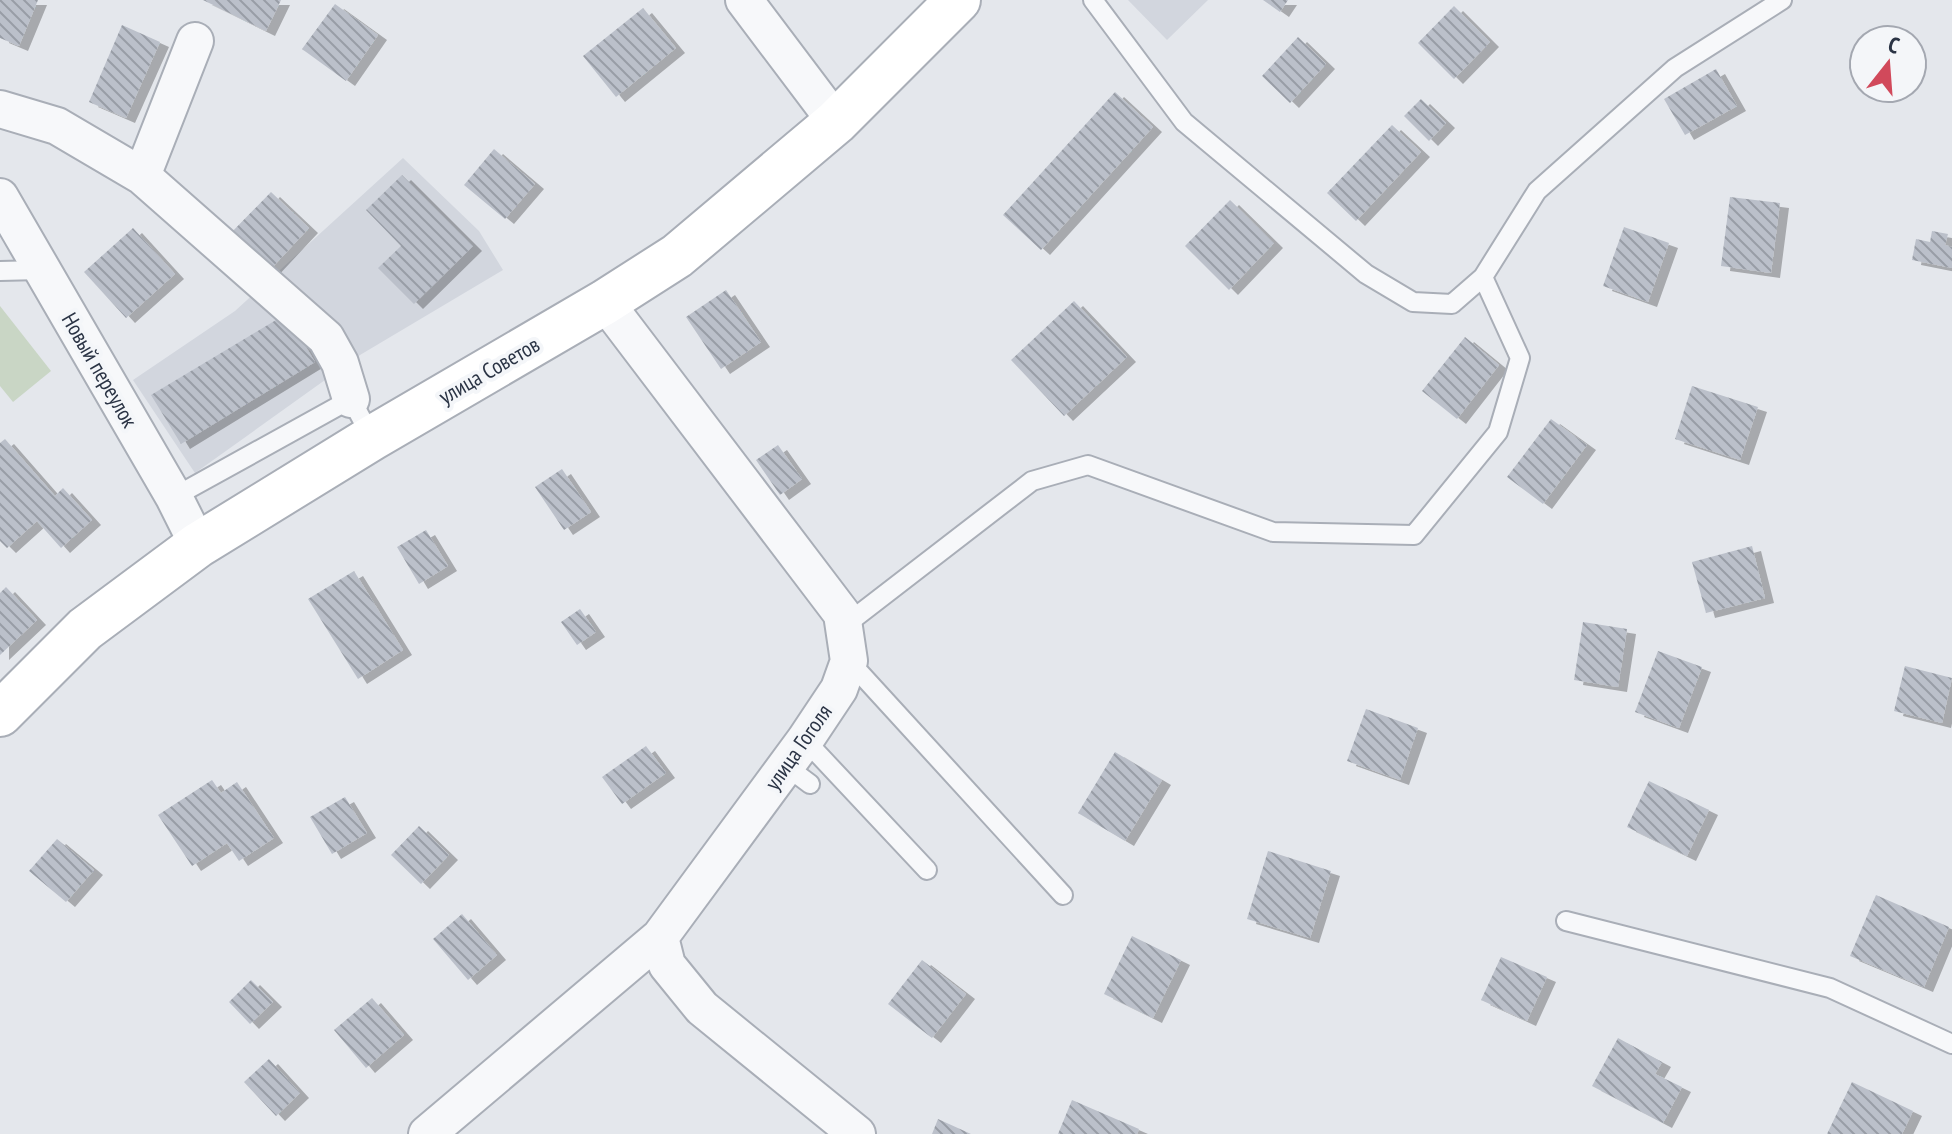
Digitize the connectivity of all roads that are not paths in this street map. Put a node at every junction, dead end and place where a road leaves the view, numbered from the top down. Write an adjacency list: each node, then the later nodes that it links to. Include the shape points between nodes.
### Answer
1 (744, 0): 7 (street)
2 (958, 0): 7 (main road, улица Советов)
3 (1093, 0): 12 (lane, via 1184,122 1366,274 1413,302 1452,304)
4 (1782, 0): 12 (lane, via 1675,68 1537,191)
5 (195, 41): 8 (street)
6 (0, 109): 8 (street, via 57,126)
7 (836, 122): 13 (main road, улица Советов, via 677,256)
8 (142, 176): 14 (street, via 326,338)
9 (0, 197): 10 (street, Новый переулок)
10 (41, 270): 11 (lane); 16 (street, Новый переулок)
11 (0, 271)
12 (1483, 277): 18 (lane, via 1520,358 1498,432 1414,535 1273,532 1088,465 1032,481)
13 (605, 302): 15 (main road, улица Советов); 18 (street, via 842,614)
14 (351, 399): 15 (lane); 16 (lane)
15 (372, 438): 17 (main road, улица Советов)
16 (174, 497): 17 (street, Новый переулок)
17 (198, 545): 19 (main road, улица Советов, via 85,629)
18 (847, 643): 20 (street, улица Гоголя, via 839,689); 22 (lane)
19 (0, 714)
20 (800, 763): 21 (lane); 24 (street, улица Гоголя)
21 (927, 870)
22 (1063, 895)
23 (1566, 921): 25 (lane, via 1830,988)
24 (660, 937): 26 (street, улица Гоголя); 27 (street, via 667,965 702,1008)
25 (1952, 1044)
26 (427, 1134)
27 (857, 1134)

